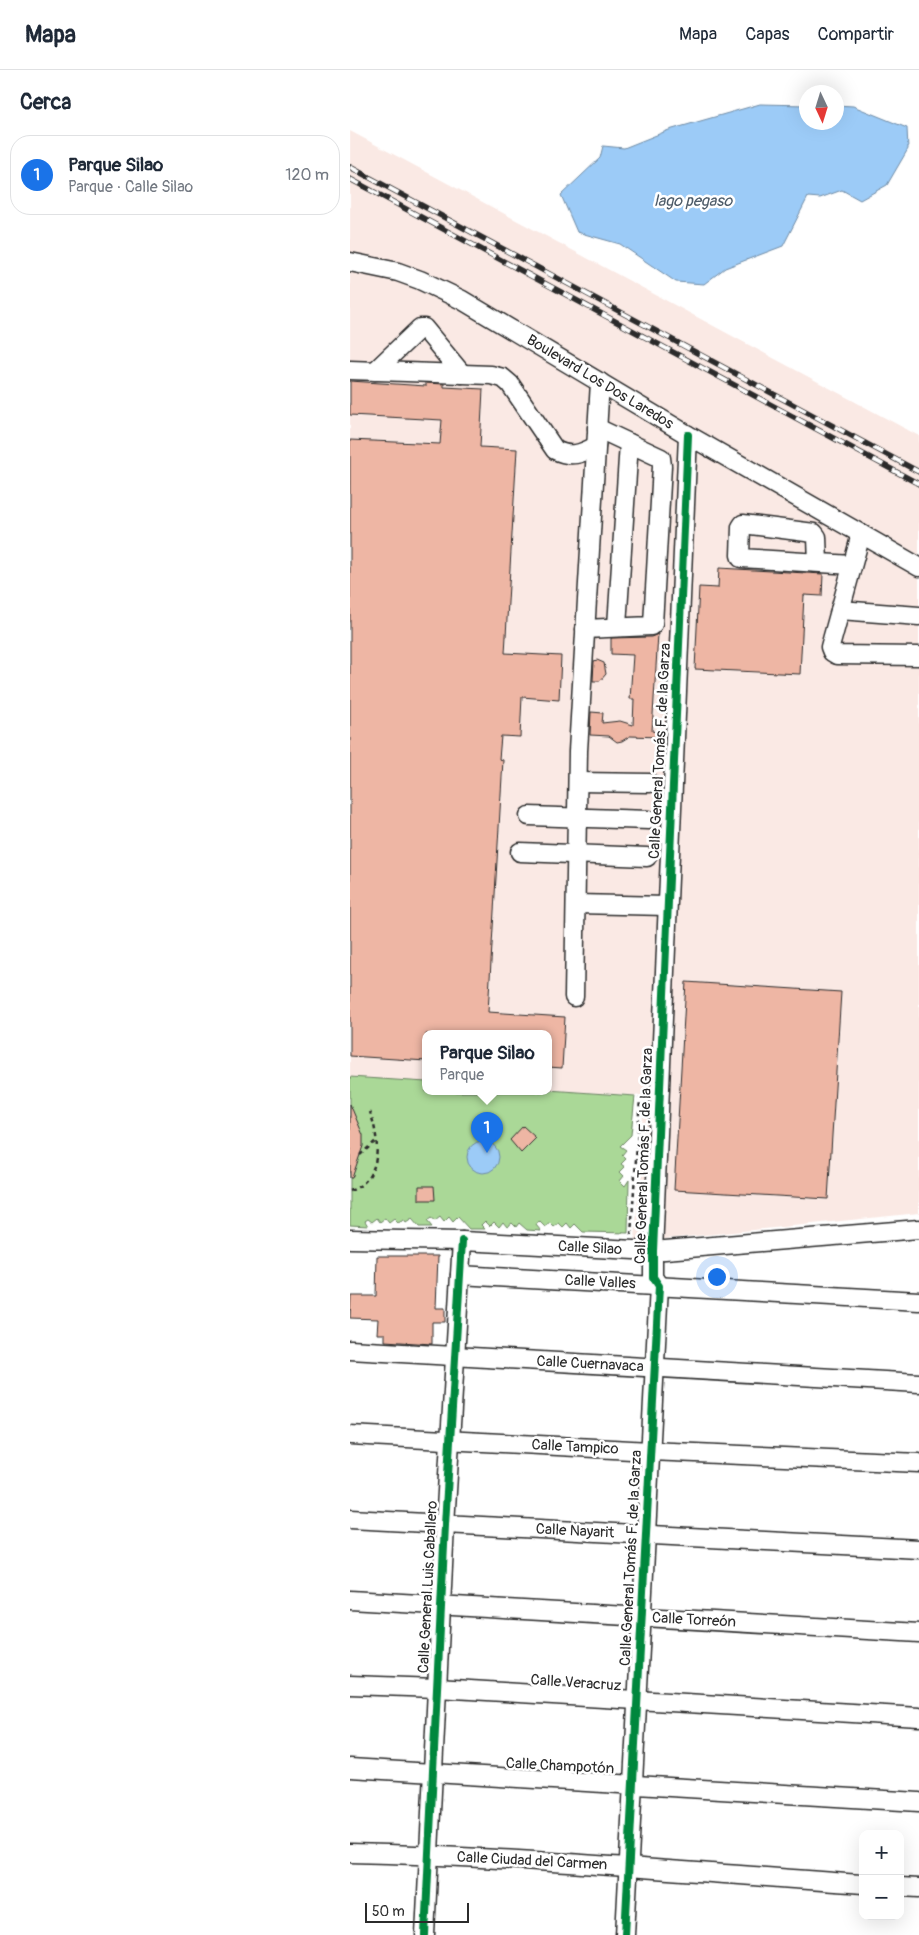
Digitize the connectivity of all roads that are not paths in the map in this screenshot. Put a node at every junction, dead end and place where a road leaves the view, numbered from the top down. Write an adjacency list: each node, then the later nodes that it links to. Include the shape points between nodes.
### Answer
1 (350, 262): 5 (street, Boulevard Los Dos Laredos, via 398,272 439,288)
2 (350, 370): 3 (street)
3 (375, 371): 4 (street); 4 (street, via 420,328 424,328)
4 (462, 374): 9 (street, via 503,378 555,450 579,455)
5 (600, 382): 6 (street); 7 (street, Boulevard Los Dos Laredos)
6 (597, 428): 8 (street); 9 (street)
7 (688, 435): 10 (street, Boulevard Los Dos Laredos); 28 (street, Calle General Tomás F. de la Garza)
8 (629, 443): 16 (street); 16 (street, via 661,458 653,624)
9 (596, 446): 17 (street)
10 (861, 534): 12 (street); 13 (street, Boulevard Los Dos Laredos)
11 (818, 563): 12 (street)
12 (852, 565): 14 (street)
13 (919, 567)
14 (840, 610): 15 (street); 18 (street, via 830,647 832,652)
15 (919, 616)
16 (617, 626): 17 (street)
17 (585, 629): 19 (street)
18 (919, 656)
19 (578, 782): 20 (street); 22 (street)
20 (650, 783)
21 (529, 816): 22 (street)
22 (577, 818): 23 (street); 25 (street)
23 (649, 820)
24 (520, 852): 25 (street)
25 (576, 854): 26 (street); 27 (street)
26 (647, 857)
27 (576, 904): 28 (street); 29 (street)
28 (666, 906): 33 (street, Calle General Tomás F. de la Garza)
29 (574, 997)
30 (919, 1229): 33 (street, Calle Silao)
31 (350, 1239): 32 (street, Calle Silao)
32 (462, 1241): 33 (street, Calle Silao); 34 (street, Calle General Luis Caballero)
33 (653, 1252): 35 (street, Calle General Tomás F. de la Garza, via 653,1277)
34 (460, 1275): 35 (street, Calle Valles); 38 (street, Calle General Luis Caballero)
35 (659, 1286): 36 (street, Calle Valles); 39 (street, Calle General Tomás F. de la Garza)
36 (919, 1301)
37 (350, 1350): 38 (street, Calle Cuernavaca)
38 (455, 1356): 39 (street, Calle Cuernavaca); 42 (street, Calle General Luis Caballero)
39 (655, 1368): 40 (street, Calle Cuernavaca); 43 (street, Calle General Tomás F. de la Garza)
40 (919, 1383)
41 (350, 1434): 42 (street, Calle Tampico)
42 (450, 1440): 43 (street, Calle Tampico); 46 (street, Calle General Luis Caballero)
43 (650, 1451): 44 (street, Calle Tampico); 47 (street, Calle General Tomás F. de la Garza)
44 (919, 1463)
45 (350, 1520): 46 (street, Calle Nayarit)
46 (445, 1525): 47 (street, Calle Nayarit); 50 (street, Calle General Luis Caballero)
47 (646, 1534): 48 (street, Calle Nayarit); 51 (street, Calle General Tomás F. de la Garza)
48 (919, 1549)
49 (350, 1600): 50 (street, Calle Torreón)
50 (441, 1605): 51 (street, Calle Torreón); 54 (street, Calle General Luis Caballero)
51 (642, 1618): 52 (street, Calle Torreón); 55 (street, Calle General Tomás F. de la Garza)
52 (919, 1633)
53 (350, 1685): 54 (street, Calle Veracruz)
54 (437, 1688): 55 (street, Calle Veracruz); 58 (street, Calle General Luis Caballero)
55 (637, 1701): 56 (street, Calle Veracruz); 59 (street, Calle General Tomás F. de la Garza)
56 (919, 1717)
57 (350, 1768): 58 (street, Calle Champotón)
58 (433, 1772): 59 (street, Calle Champotón); 62 (street, Calle General Luis Caballero)
59 (633, 1784): 60 (street, Calle Champotón); 63 (street, Calle General Tomás F. de la Garza)
60 (919, 1802)
61 (350, 1853): 62 (street, Calle Ciudad del Carmen)
62 (429, 1855): 63 (street, Calle Ciudad del Carmen); 67 (street, Calle General Luis Caballero)
63 (628, 1867): 64 (street, Calle Ciudad del Carmen); 68 (street, Calle General Tomás F. de la Garza)
64 (859, 1884)
65 (904, 1887): 66 (street)
66 (919, 1888)
67 (425, 1935)
68 (625, 1935)

